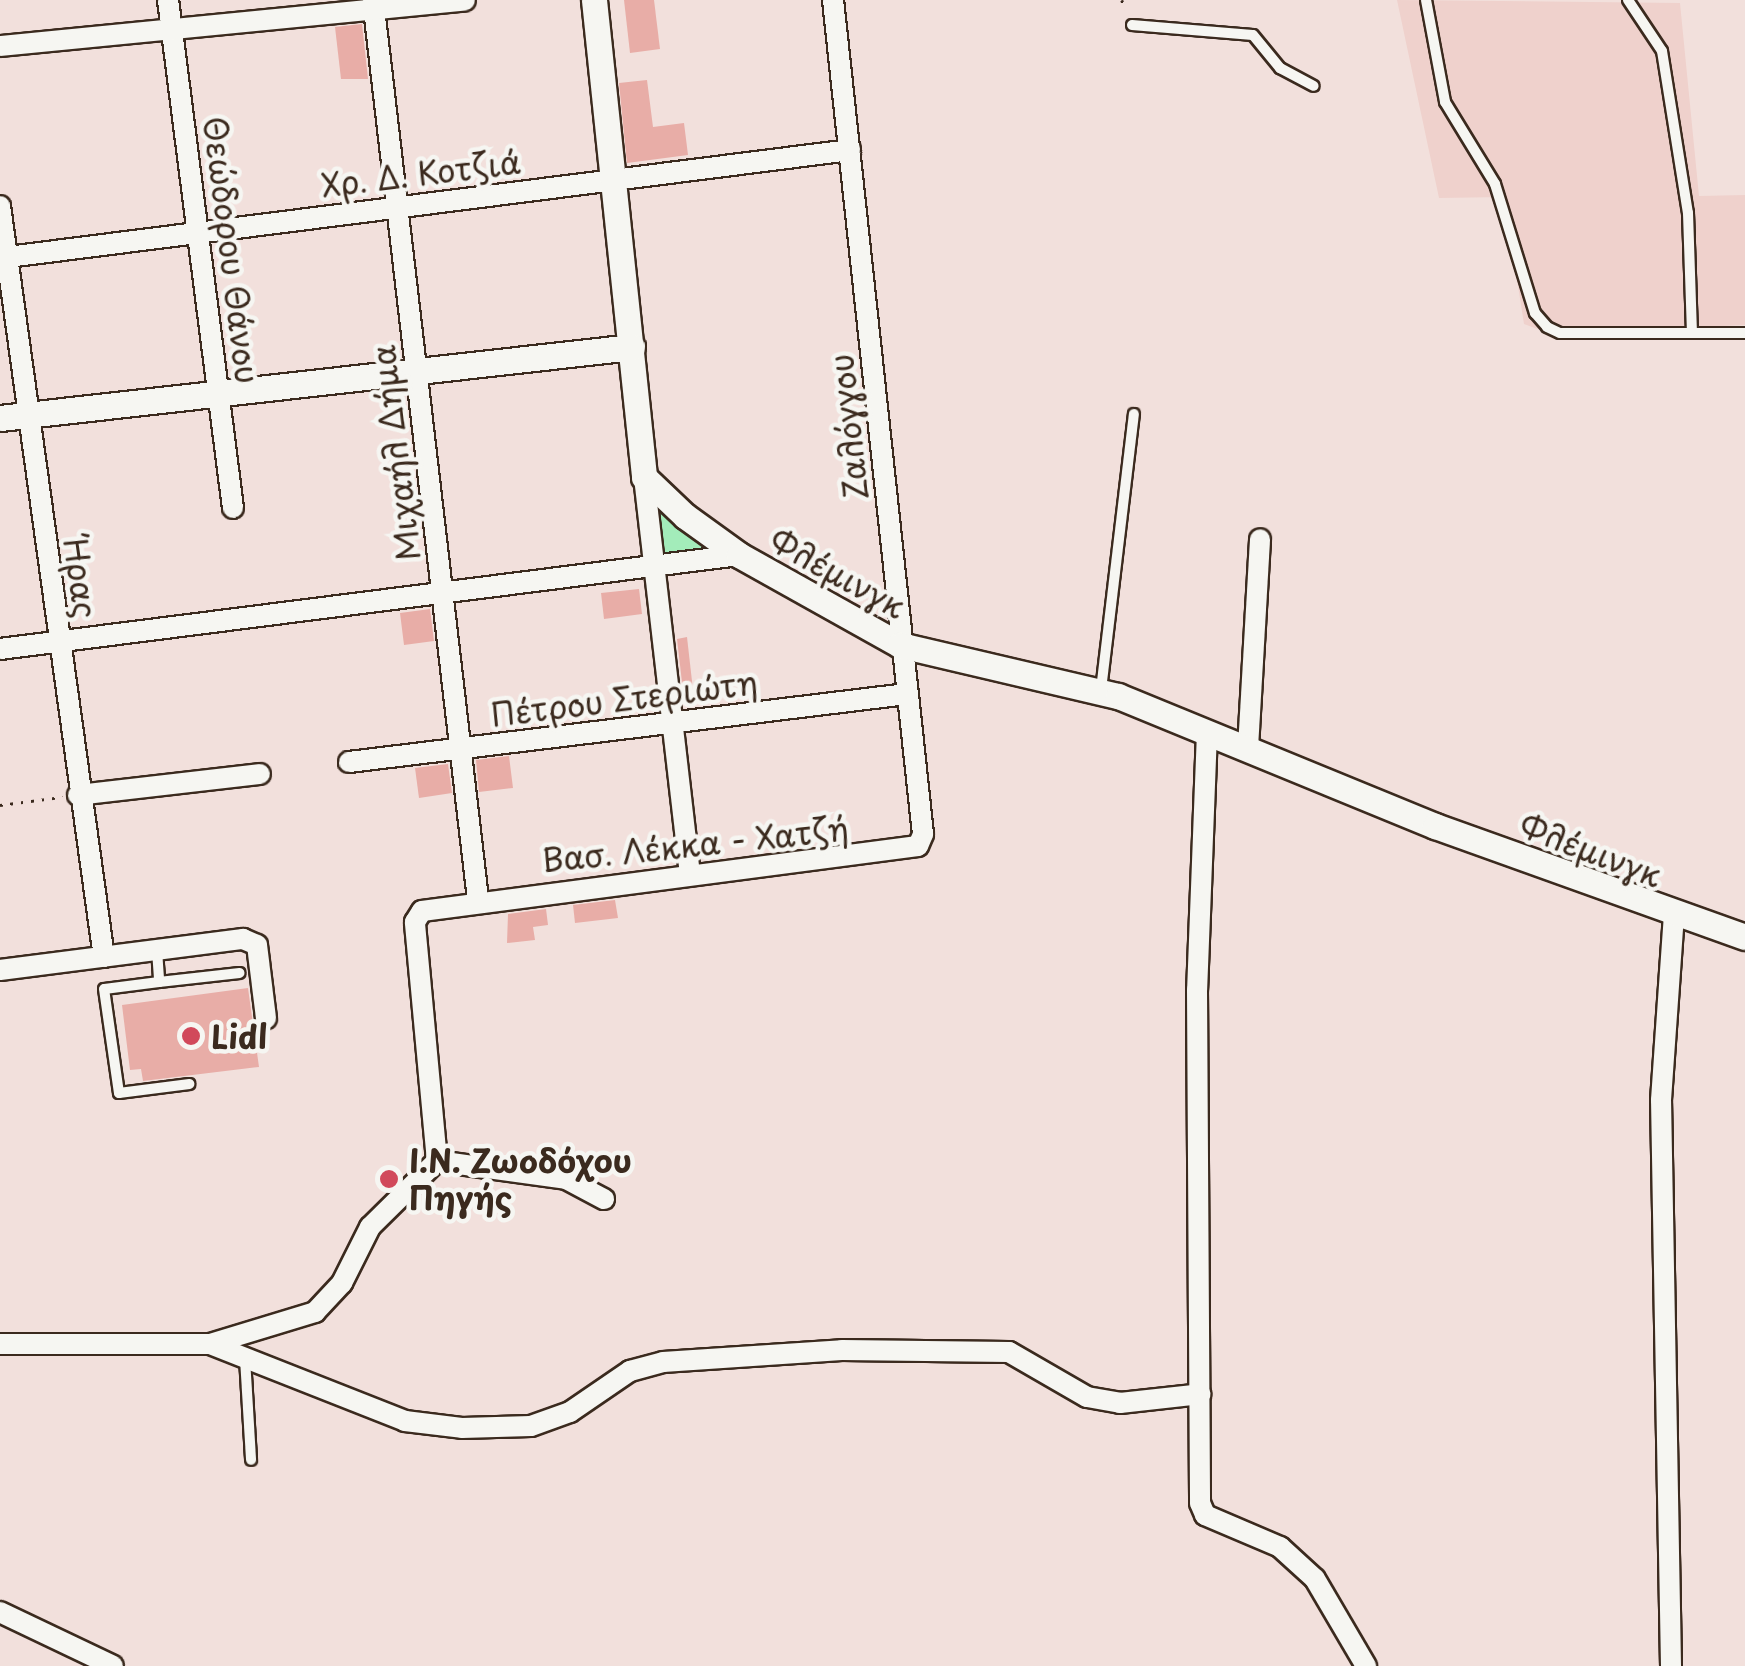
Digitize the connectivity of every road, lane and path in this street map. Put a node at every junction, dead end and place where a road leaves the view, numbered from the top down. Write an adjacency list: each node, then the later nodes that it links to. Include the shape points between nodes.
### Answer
1 (168, 0): 9 (street, Θεώδορου Θάνου)
2 (465, 0): 7 (street)
3 (594, 0): 13 (street)
4 (834, 0): 12 (street, Ζαλόγγου)
5 (1426, 0): 18 (lane, via 1445,102 1495,184 1535,313 1560,333)
6 (1628, 0): 18 (lane, via 1662,52 1688,213)
7 (373, 4): 9 (street); 15 (street, Μιχαήλ Δήμα)
8 (1132, 25): 11 (lane, via 1253,35 1280,68)
9 (172, 28): 10 (street); 16 (street, Θεώδορου Θάνου)
10 (0, 46)
11 (1314, 86)
12 (850, 150): 13 (street, Χρ. Δ. Κοτζιά); 33 (street, Ζαλόγγου)
13 (615, 179): 15 (street, Χρ. Δ. Κοτζιά); 20 (street)
14 (0, 206): 17 (street, Ήρας)
15 (395, 206): 16 (street, Χρ. Δ. Κοτζιά); 21 (street, Μιχαήλ Δήμα)
16 (198, 234): 17 (street, Χρ. Δ. Κοτζιά); 22 (street, Θεώδορου Θάνου)
17 (3, 258): 23 (street, Ήρας)
18 (1692, 331): 19 (lane)
19 (1745, 333)
20 (632, 347): 21 (street); 26 (street)
21 (415, 371): 22 (street); 31 (street, Μιχαήλ Δήμα)
22 (220, 393): 23 (street); 27 (street, Θεώδορου Θάνου)
23 (26, 414): 25 (street); 32 (street, Ήρας)
24 (1134, 414): 35 (lane)
25 (0, 418)
26 (644, 477): 29 (street, Φλέμινγκ); 30 (street)
27 (233, 508)
28 (1260, 539): 40 (street)
29 (739, 556): 30 (street); 33 (street, Φλέμινγκ)
30 (657, 566): 31 (street); 37 (street)
31 (442, 593): 32 (street); 39 (street, Μιχαήλ Δήμα)
32 (60, 642): 34 (street); 43 (street, Ήρας)
33 (900, 646): 35 (street, Φλέμινγκ); 36 (street, Ζαλόγγου)
34 (0, 650)
35 (1101, 691): 38 (street, Φλέμινγκ)
36 (907, 694): 37 (street, Πέτρου Στεριώτη); 45 (street, Ζαλόγγου, via 923,834)
37 (674, 722): 39 (street, Πέτρου Στεριώτη); 46 (street)
38 (1207, 732): 40 (street, Φλέμινγκ); 62 (street, via 1197,990)
39 (462, 748): 41 (street, Πέτρου Στεριώτη); 47 (street, Μιχαήλ Δήμα)
40 (1248, 748): 48 (street, Φλέμινγκ)
41 (349, 762)
42 (260, 774): 43 (street)
43 (78, 795): 44 (path); 51 (street, Ήρας)
44 (0, 805)
45 (918, 846): 46 (street, Βασ. Λέκκα - Χατζή)
46 (690, 872): 47 (street, Βασ. Λέκκα - Χατζή)
47 (478, 899): 57 (street, Βασ. Λέκκα - Χατζή, via 422,911 415,922)
48 (1674, 916): 49 (street, Φλέμινγκ); 67 (street, via 1662,1100)
49 (1745, 937)
50 (156, 950): 51 (street); 54 (lane); 55 (street, via 252,940)
51 (104, 958): 52 (street)
52 (0, 970)
53 (239, 973): 54 (lane)
54 (159, 982): 56 (lane, via 104,989 118,1093)
55 (266, 1018)
56 (190, 1084)
57 (437, 1161): 58 (street, via 566,1179); 60 (street, via 370,1226 342,1284 315,1312)
58 (604, 1199)
59 (0, 1344): 60 (street)
60 (210, 1344): 61 (street)
61 (245, 1356): 62 (street, via 405,1421 462,1428 544,1421 570,1412 630,1371 663,1362 842,1350 1008,1352 1087,1397 1120,1403); 63 (lane)
62 (1201, 1394): 66 (street, via 1198,1483 1205,1515 1257,1533 1297,1561 1326,1592)
63 (252, 1460)
64 (0, 1612): 65 (street)
65 (113, 1666)
66 (1366, 1666)
67 (1671, 1666)

